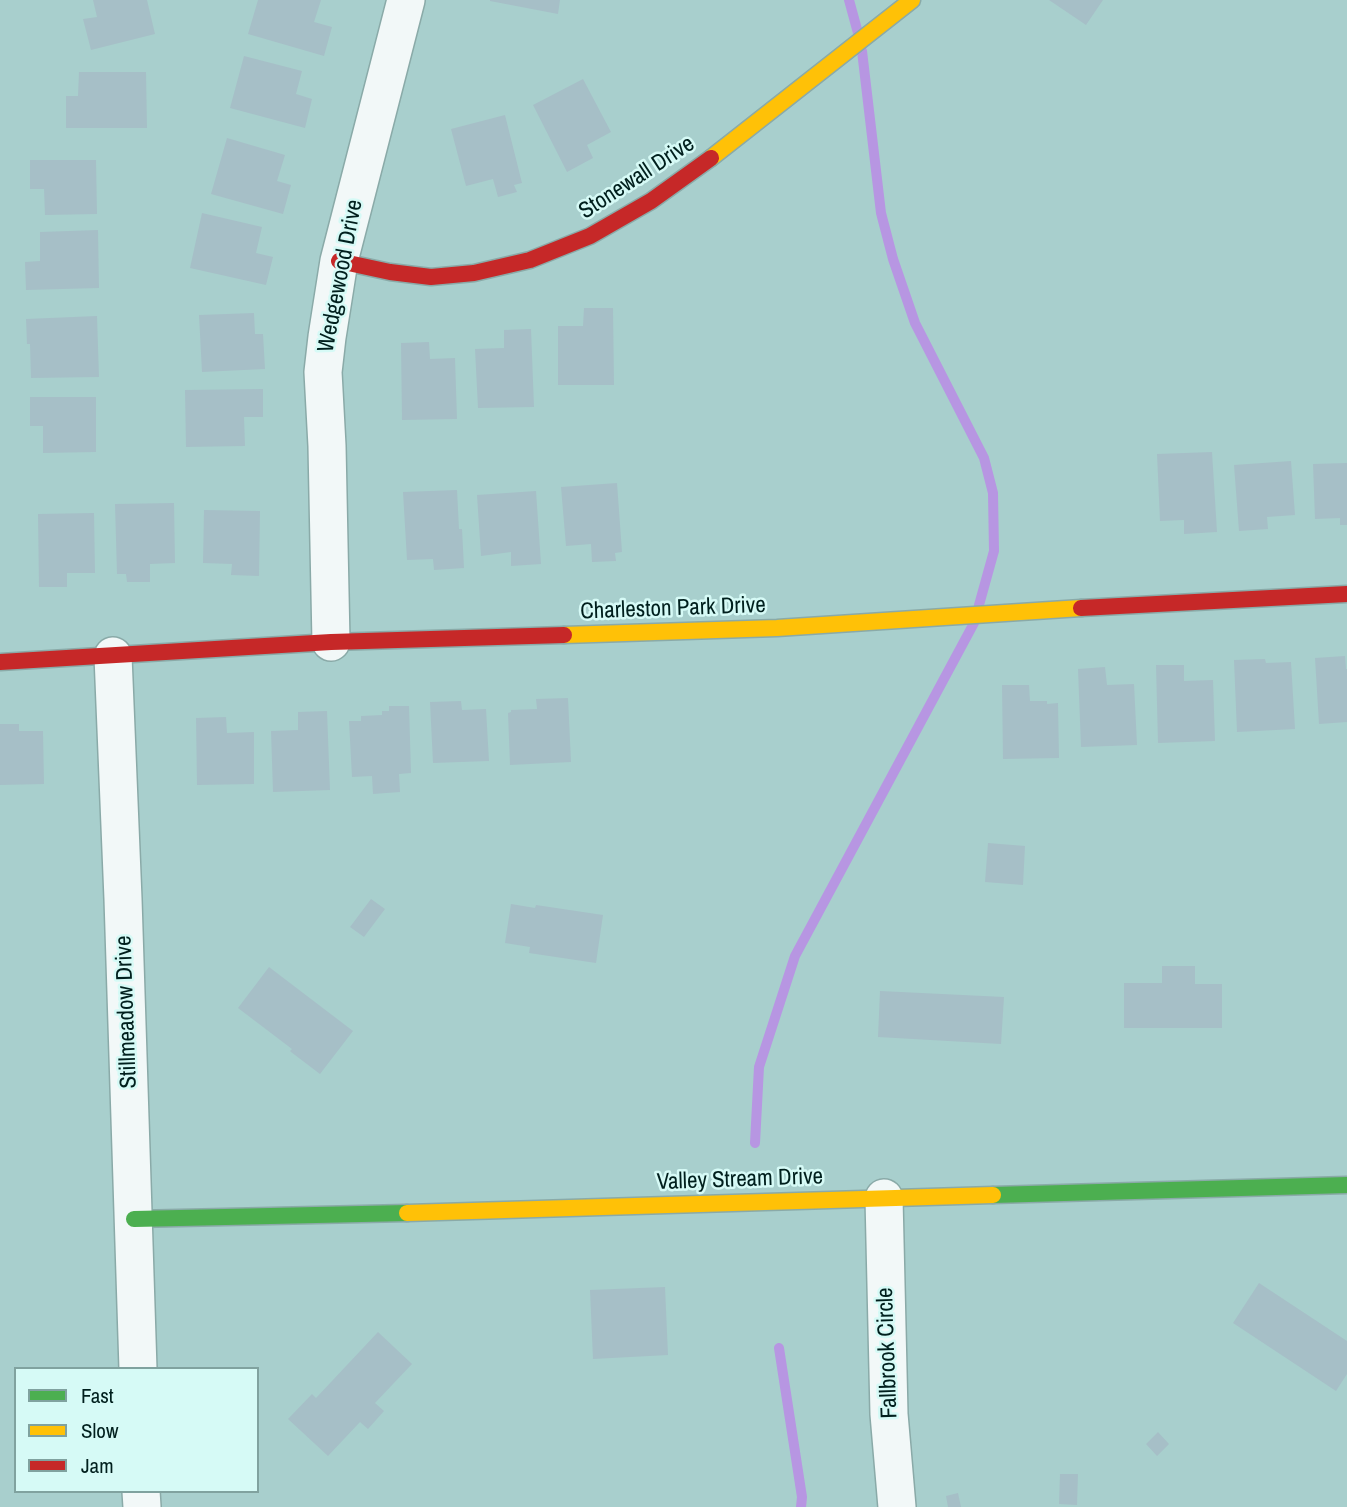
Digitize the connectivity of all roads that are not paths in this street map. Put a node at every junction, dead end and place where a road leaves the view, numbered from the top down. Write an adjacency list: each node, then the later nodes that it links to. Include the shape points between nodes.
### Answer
1 (406, 0): 3 (street, Wedgewood Drive)
2 (912, 0): 3 (street, Stonewall Drive, via 706,161 651,201 590,236 530,260 474,273 431,276)
3 (340, 261): 5 (street, Wedgewood Drive, via 323,372)
4 (1347, 594): 5 (street, Charleston Park Drive, via 777,628)
5 (331, 642): 6 (street, Charleston Park Drive)
6 (113, 656): 7 (street, Charleston Park Drive); 10 (street, Stillmeadow Drive)
7 (0, 662)
8 (1347, 1185): 9 (street, Valley Stream Drive)
9 (884, 1198): 10 (street, Valley Stream Drive); 12 (street, Fallbrook Circle, via 889,1414)
10 (134, 1219): 11 (street, Stillmeadow Drive)
11 (138, 1367)
12 (897, 1507)

